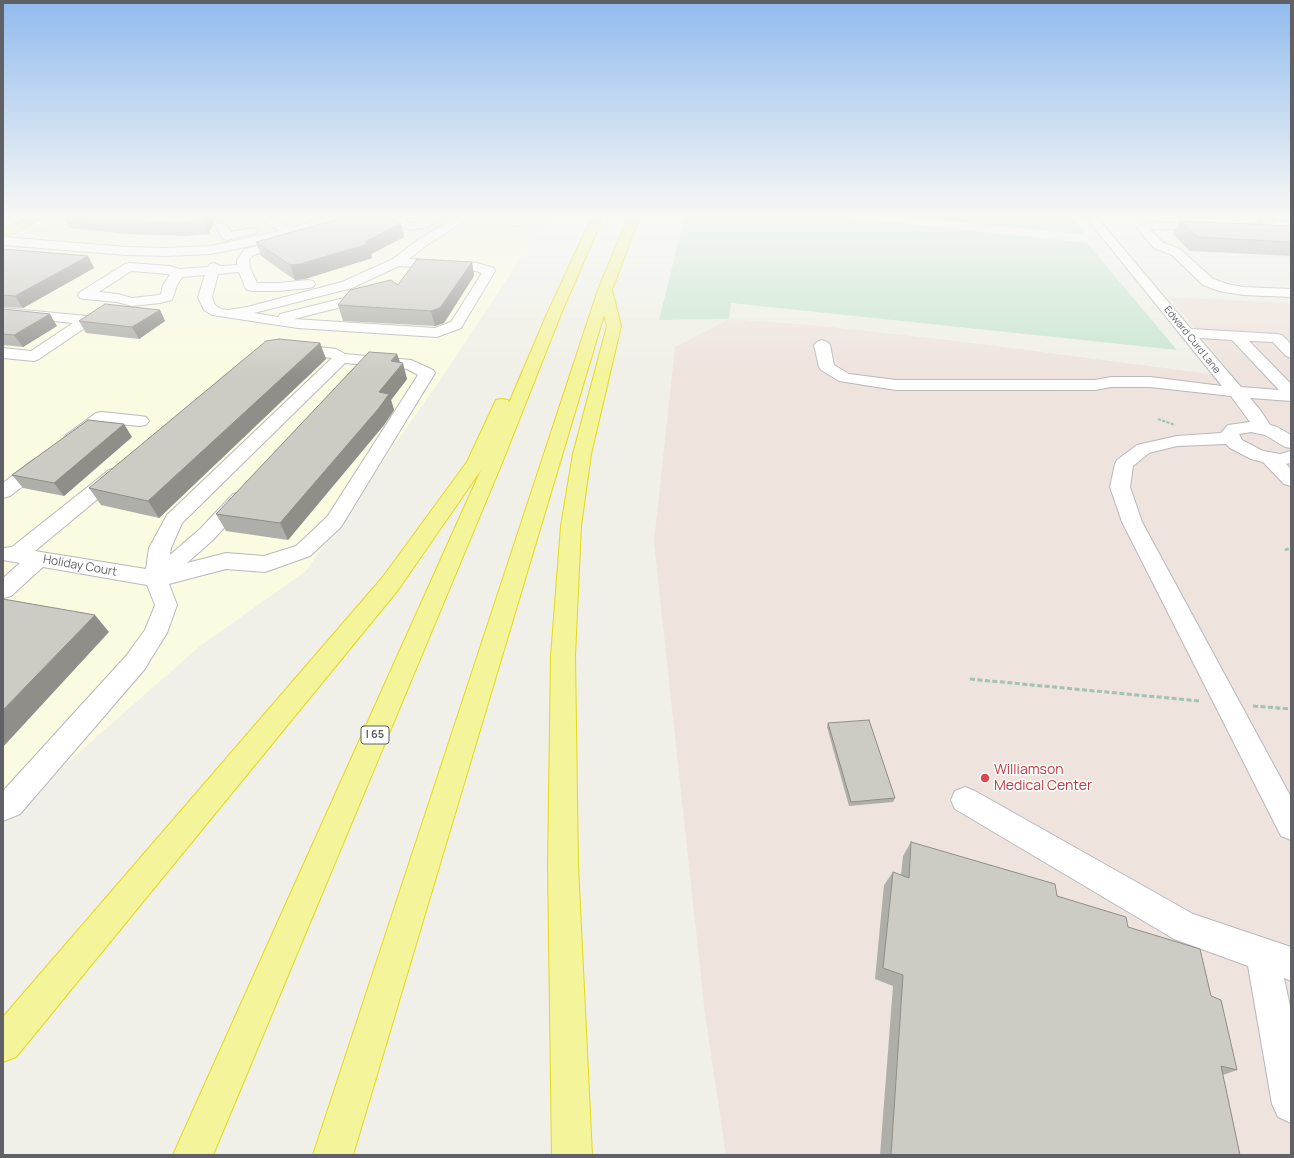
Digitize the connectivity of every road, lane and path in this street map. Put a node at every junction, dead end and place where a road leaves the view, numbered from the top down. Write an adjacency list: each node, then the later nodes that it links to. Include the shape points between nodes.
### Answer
1 (126, 269): 13 (street)
2 (157, 269): 12 (street)
3 (207, 269): 12 (street)
4 (214, 269): 22 (street, via 205,297 209,307 216,312)
5 (244, 269): 16 (street, via 252,287)
6 (382, 269): 22 (street, via 347,285)
7 (483, 269): 24 (street, via 489,271 456,325 437,334)
8 (574, 269): 23 (highway, I 65)
9 (613, 269): 18 (highway)
10 (1133, 269): 25 (street, Edward Curd Lane)
11 (1194, 269): 19 (street, via 1208,282 1224,288)
12 (178, 273): 17 (street)
13 (110, 279): 14 (street); 17 (street, via 85,295 132,302 160,300 167,297)
14 (132, 281)
15 (155, 283): 17 (street)
16 (315, 283)
17 (170, 284)
18 (605, 290): 63 (highway); 64 (highway, via 614,326 582,454 571,526 563,656 563,865)
19 (1291, 293)
20 (382, 296): 24 (street, via 360,298)
21 (3, 312): 30 (street, via 87,320 34,356)
22 (228, 314): 24 (street)
23 (554, 314): 60 (highway, via 507,392 476,463 390,584); 62 (highway, I 65, via 494,463)
24 (273, 320)
25 (1187, 333): 26 (street); 35 (street, Edward Curd Lane)
26 (1236, 336): 27 (street); 36 (street)
27 (1284, 339): 31 (street)
28 (822, 345): 35 (street, via 827,367 845,378 896,385 1095,385 1111,382 1150,382)
29 (279, 349): 32 (street, via 336,354)
30 (3, 353)
31 (1291, 353)
32 (341, 358): 33 (street); 51 (street, via 174,520 160,548)
33 (369, 361): 34 (street); 51 (street, via 411,366 427,373 334,522 302,551 265,564 226,561)
34 (353, 378)
35 (1235, 392): 36 (street); 38 (street, Edward Curd Lane, via 1255,415)
36 (1291, 395)
37 (140, 421): 46 (street, via 102,417)
38 (1263, 429): 39 (street, via 1241,427 1230,433); 40 (street)
39 (1231, 438): 42 (street, via 1246,450); 54 (street, via 1177,440 1143,449 1124,464 1120,487 1132,522)
40 (1291, 443)
41 (1291, 457): 42 (street, via 1281,460)
42 (1270, 459): 44 (street)
43 (126, 466): 49 (street)
44 (1291, 480)
45 (250, 488): 51 (street, via 207,534)
46 (3, 492)
47 (1291, 548): 48 (path)
48 (1285, 550)
49 (10, 554): 50 (street, Holiday Court)
50 (38, 559): 51 (street, Holiday Court); 52 (street)
51 (156, 579): 57 (street, via 166,606 155,633 135,663 10,804)
52 (3, 590)
53 (970, 679): 54 (path)
54 (1226, 703): 55 (path); 58 (street)
55 (1291, 709)
56 (965, 800): 59 (street, via 1185,928)
57 (3, 808)
58 (1291, 826)
59 (1277, 959): 61 (street)
60 (3, 1044)
61 (1291, 1104)
62 (193, 1155)
63 (333, 1155)
64 (572, 1155)

